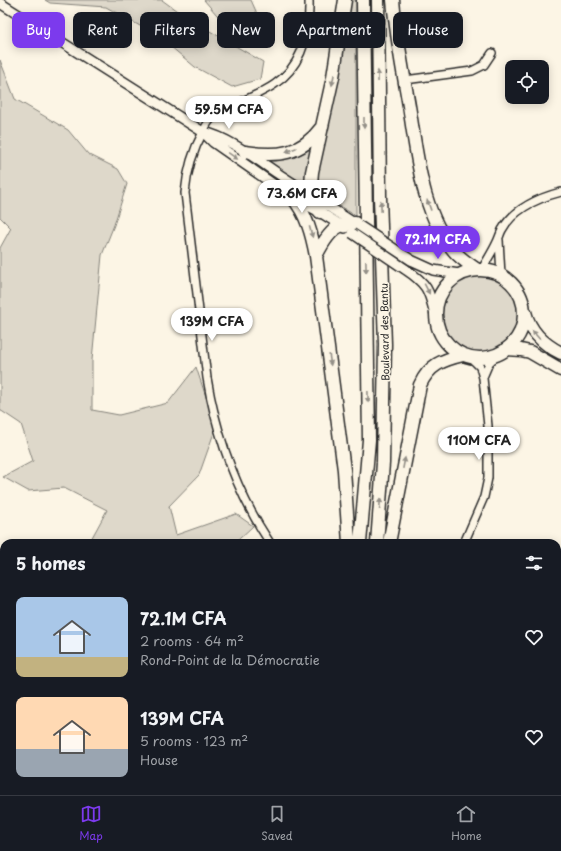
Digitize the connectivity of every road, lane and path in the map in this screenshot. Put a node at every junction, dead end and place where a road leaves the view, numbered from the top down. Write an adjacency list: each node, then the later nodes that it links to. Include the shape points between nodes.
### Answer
1 (309, 0): 10 (street, via 306,39 297,60 285,77 212,118)
2 (346, 0): 9 (main road, one-way to 9)
3 (363, 0): 34 (main road, Boulevard des Bantu, one-way to 34, via 369,440)
4 (378, 0): 35 (main road, Boulevard des Bantu, one-way to 4, via 383,463 385,344)
5 (393, 0): 8 (main road)
6 (0, 3): 10 (street)
7 (492, 53): 8 (street, via 484,65 472,71)
8 (405, 80): 20 (main road, one-way to 8, via 461,258 449,245 429,205 420,172)
9 (322, 127): 11 (main road, one-way to 11, via 310,140 290,151 275,155); 13 (main road, via 312,172)
10 (203, 132): 11 (street, via 216,135); 14 (street, one-way to 14, via 213,142); 32 (street, via 191,158 185,193 206,378 230,468 244,499)
11 (245, 152): 13 (street)
12 (561, 192): 18 (street, via 537,199 527,205 508,221)
13 (313, 197): 15 (main road); 17 (street)
14 (293, 198): 15 (street); 19 (main road, one-way to 19, via 308,221)
15 (320, 212): 16 (street)
16 (341, 226): 17 (main road); 19 (main road, via 332,232)
17 (355, 227): 21 (street, bridge, via 433,270); 24 (street, one-way to 24, bridge, via 427,288)
18 (499, 238): 20 (street); 22 (street)
19 (316, 256): 33 (main road, one-way to 33, via 344,470)
20 (479, 269): 21 (main road); 22 (main road)
21 (459, 274): 24 (main road, via 441,293 437,301)
22 (500, 275): 23 (main road, via 514,286)
23 (523, 307): 25 (main road, via 523,321 519,334 512,345); 26 (main road, one-way to 23, via 536,334)
24 (436, 318): 27 (main road, via 442,337 451,348)
25 (502, 352): 27 (main road, via 484,358); 28 (main road, via 521,350); 31 (street, via 490,363)
26 (561, 354)
27 (466, 356): 31 (street, via 480,367); 36 (main road, one-way to 27, via 423,377 430,368 449,358)
28 (545, 361): 29 (main road); 30 (main road)
29 (561, 370)
30 (561, 373)
31 (483, 378): 37 (street, via 488,478 484,497)
32 (268, 539)
33 (349, 539)
34 (360, 539)
35 (377, 539)
36 (390, 539)
37 (466, 539)

